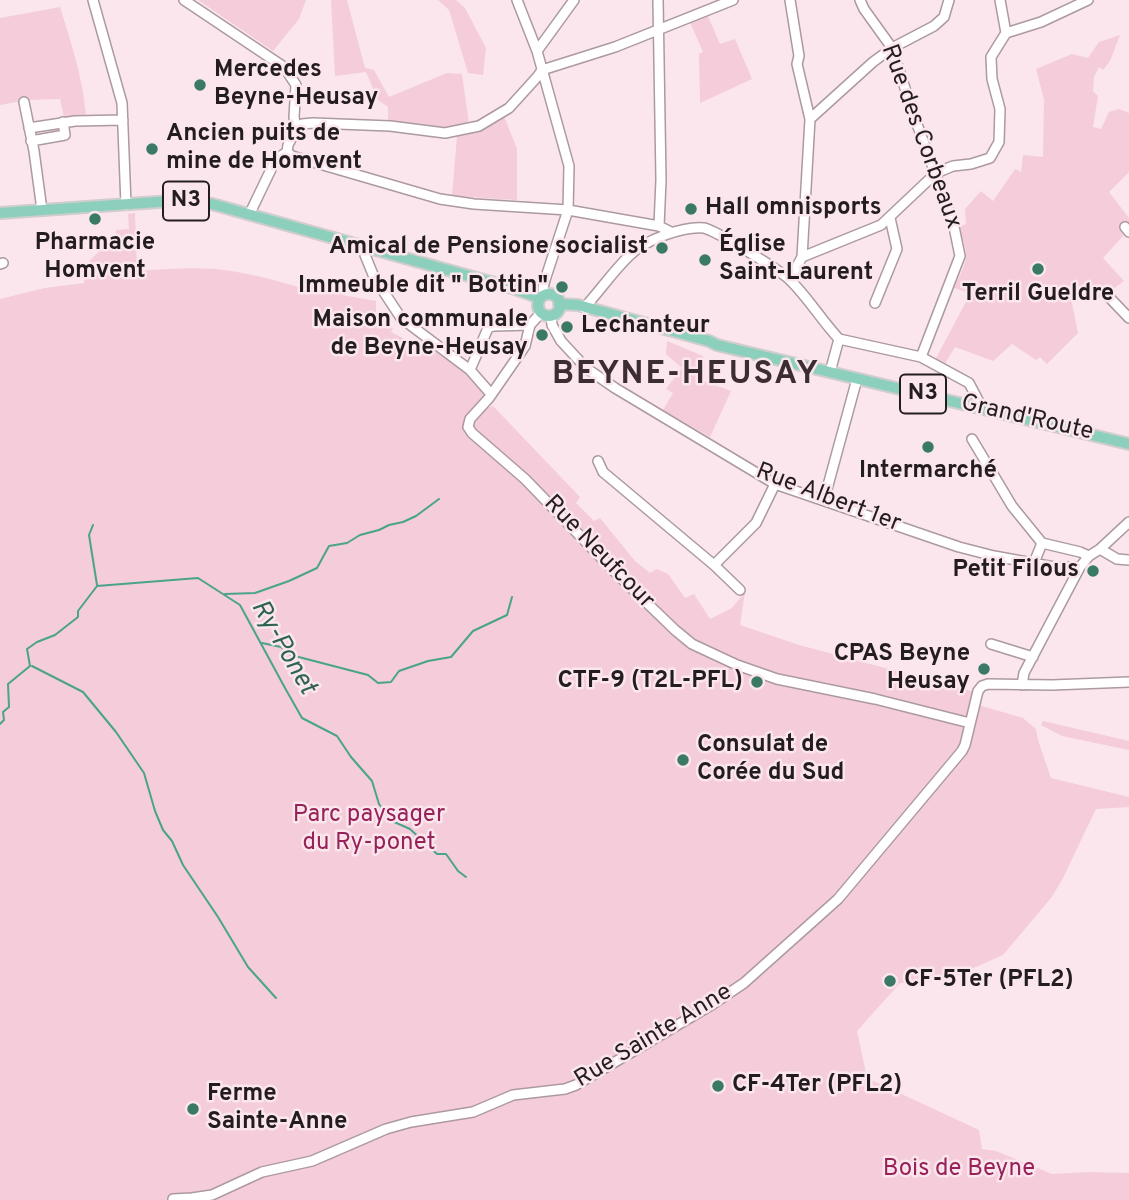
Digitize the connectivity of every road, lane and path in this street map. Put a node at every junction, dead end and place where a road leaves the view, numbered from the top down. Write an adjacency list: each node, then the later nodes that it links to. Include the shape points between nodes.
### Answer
1 (93, 0): 20 (street)
2 (184, 0): 23 (street, via 284,67 296,85)
3 (517, 0): 16 (street)
4 (573, 0): 16 (street)
5 (658, 0): 13 (street)
6 (733, 0): 13 (street)
7 (790, 0): 19 (street, via 797,64)
8 (860, 0): 15 (street, Rue des Corbeaux)
9 (1000, 0): 14 (street)
10 (1088, 0): 12 (street)
11 (947, 2): 15 (street, via 944,17 934,26)
12 (1068, 4): 14 (street, via 1041,22)
13 (659, 30): 17 (street); 33 (street)
14 (1006, 33): 26 (street, via 991,57 1000,109 999,142 992,156)
15 (892, 48): 19 (street); 26 (street, Rue des Corbeaux)
16 (537, 51): 17 (street)
17 (542, 70): 23 (street, via 509,108 479,126 445,133 313,123); 29 (street, via 569,166)
18 (24, 102): 22 (street)
19 (810, 119): 36 (street)
20 (123, 120): 21 (street); 27 (street)
21 (63, 122): 22 (street); 24 (street, via 65,135)
22 (29, 128): 24 (street)
23 (296, 130): 25 (street)
24 (31, 141): 28 (street)
25 (287, 152): 29 (street, via 440,199); 31 (street, via 276,159)
26 (936, 173): 32 (street); 46 (street, Rue des Corbeaux, via 960,256)
27 (126, 205): 28 (main road, Grand'Route / N3); 31 (main road, Grand'Route / N3, via 192,202)
28 (42, 210): 30 (main road, Grand'Route / N3)
29 (568, 210): 33 (street); 39 (street)
30 (0, 213)
31 (250, 213): 35 (main road, Grand'Route / N3)
32 (890, 218): 36 (street); 40 (street, via 897,249)
33 (659, 226): 34 (street)
34 (671, 232): 37 (street, via 709,230); 42 (street, via 630,254)
35 (366, 247): 39 (main road, Grand'Route / N3); 47 (street, via 374,277 401,318)
36 (802, 257): 37 (street)
37 (790, 279): 45 (street)
38 (1107, 295): 43 (street)
39 (541, 301): 41 (main road, Grand'Route / N3, via 554,297); 41 (main road, via 557,312); 44 (street, Rue Neufcour); 55 (street, Rue Albert 1er, via 561,341 586,368)
40 (875, 303)
41 (559, 304): 42 (main road, Grand'Route / N3)
42 (584, 308): 48 (main road, Grand'Route / N3)
43 (1129, 318)
44 (530, 326): 47 (street, via 490,326); 50 (street, Rue Neufcour, via 525,346)
45 (839, 339): 46 (street); 48 (street)
46 (921, 356): 51 (street, via 969,383 978,400)
47 (470, 370): 50 (street)
48 (830, 372): 49 (main road, Grand'Route / N3)
49 (857, 379): 51 (main road, Grand'Route / N3); 56 (street)
50 (491, 394): 72 (street, Rue Neufcour, via 469,420 472,433 692,643 737,666 777,679)
51 (976, 407): 53 (main road, Grand'Route / N3)
52 (972, 439): 58 (street, via 1012,506)
53 (1129, 444)
54 (598, 461): 63 (street, via 603,471)
55 (775, 484): 56 (street, Rue Albert 1er); 63 (street, via 756,523)
56 (824, 500): 62 (street, Rue Albert 1er, via 959,547)
57 (1129, 522): 59 (street)
58 (1042, 543): 60 (street); 62 (street)
59 (1100, 550): 60 (street); 61 (street)
60 (1089, 556): 64 (street)
61 (1129, 561)
62 (1034, 563): 65 (street, Rue Albert 1er)
63 (714, 565): 67 (street)
64 (1080, 567): 65 (street, Rue Albert 1er); 66 (street)
65 (1063, 568): 66 (street)
66 (1073, 583): 69 (street)
67 (740, 590)
68 (991, 644): 69 (street)
69 (1033, 657): 71 (street)
70 (1129, 682): 71 (street)
71 (1022, 685): 72 (street, Rue Sainte Anne, via 982,686)
72 (970, 723): 73 (street, Rue Sainte Anne, via 962,751 838,899 744,983 650,1041 565,1089 513,1095 473,1112 411,1122 312,1161 262,1172 212,1195)
73 (173, 1199)

